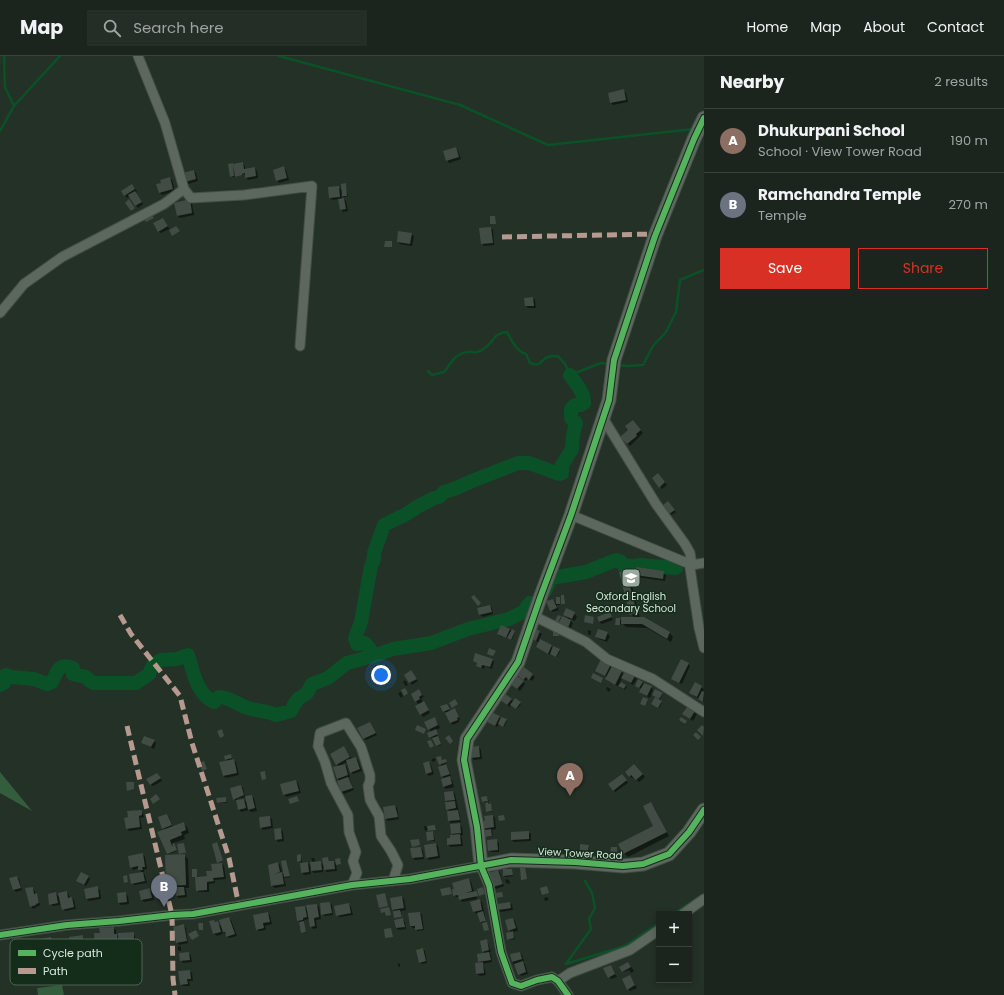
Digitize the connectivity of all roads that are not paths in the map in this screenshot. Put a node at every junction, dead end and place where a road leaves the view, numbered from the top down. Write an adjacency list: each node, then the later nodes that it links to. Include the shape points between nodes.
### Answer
1 (138, 56): 3 (street, via 165,123)
2 (703, 121): 6 (street, via 655,236 613,364 609,400)
3 (184, 189): 4 (street, via 164,204 62,257 24,284); 5 (street, via 191,198 244,195 312,186)
4 (0, 313)
5 (300, 346)
6 (603, 418): 7 (street); 9 (street, via 656,504 685,544)
7 (571, 515): 9 (street); 10 (street)
8 (704, 563): 9 (street)
9 (692, 565): 11 (street, via 690,568)
10 (534, 616): 12 (street, via 586,642 607,659 653,679); 14 (street, via 518,662 467,739 464,760 477,827)
11 (704, 648)
12 (704, 712)
13 (704, 810): 14 (street, View Tower Road, via 669,854 643,864 623,866 511,860)
14 (481, 866): 15 (street); 21 (street, via 489,885 501,952 512,983 521,986 552,977)
15 (393, 881): 16 (street); 16 (street, via 398,865 381,836 378,816 370,800 370,775 361,747 346,723 320,734 318,746 326,762 330,783 348,815 349,832 356,852 353,861 358,873)
16 (352, 885): 20 (street, via 193,914 67,925)
17 (704, 899): 18 (street)
18 (686, 911)
19 (656, 932): 21 (street, via 630,950 570,973)
20 (0, 935)
21 (558, 981): 22 (street)
22 (568, 995)

